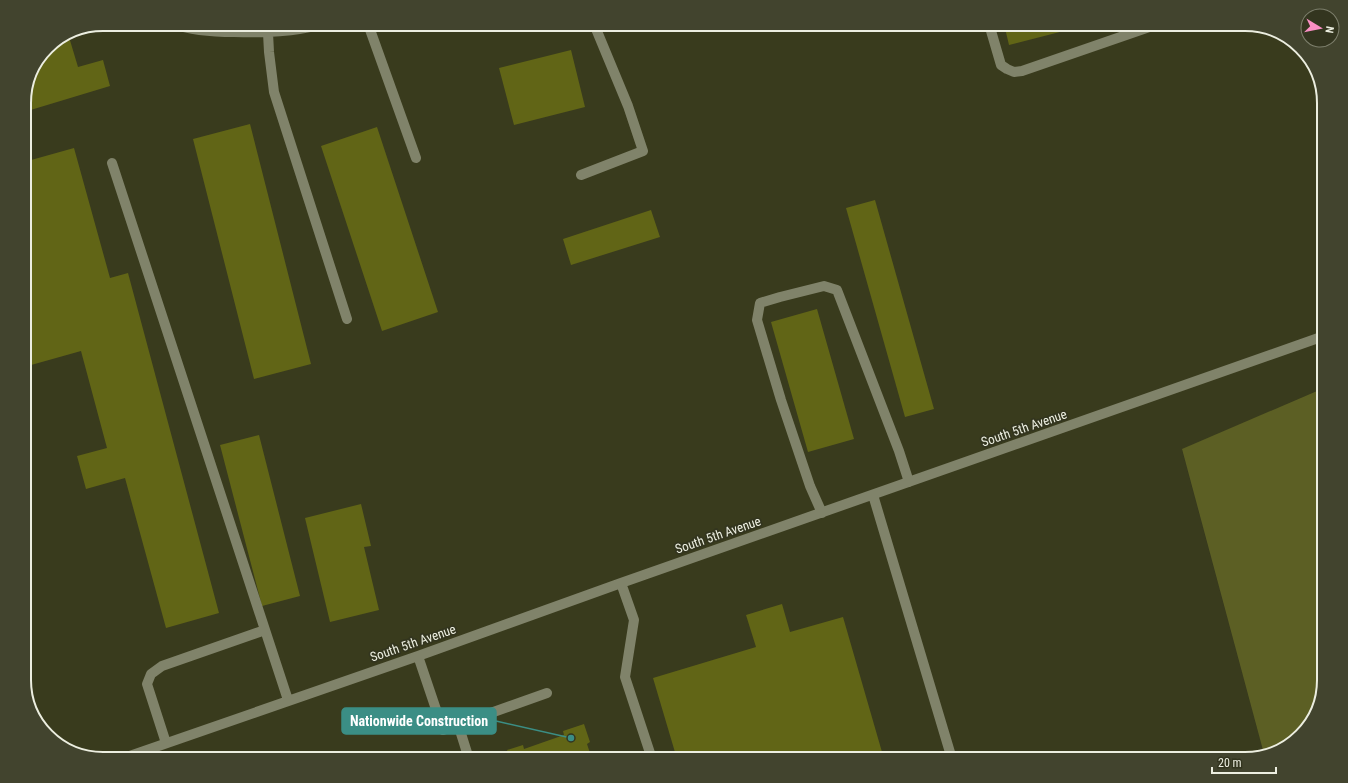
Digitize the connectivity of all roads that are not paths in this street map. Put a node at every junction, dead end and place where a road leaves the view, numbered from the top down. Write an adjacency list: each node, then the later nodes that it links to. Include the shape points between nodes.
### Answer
1 (204, 31): 7 (street)
2 (290, 31): 7 (street)
3 (371, 31): 8 (street)
4 (597, 31): 10 (street, via 628,106 643,151)
5 (990, 31): 6 (street, via 1001,65 1014,72)
6 (1138, 31)
7 (268, 33): 11 (street, via 274,92)
8 (416, 158)
9 (112, 163): 17 (street)
10 (581, 176)
11 (347, 319)
12 (1317, 338): 13 (street, South 5th Avenue)
13 (909, 482): 14 (street, South 5th Avenue); 15 (street, via 837,290 824,286 760,303 757,320 781,400 810,486)
14 (873, 495): 15 (street, South 5th Avenue); 26 (street)
15 (822, 513): 16 (street, South 5th Avenue)
16 (621, 583): 18 (street, South 5th Avenue); 25 (street, via 634,620 625,677)
17 (265, 630): 20 (street); 22 (street, via 162,666 151,674 147,684)
18 (418, 656): 20 (street, South 5th Avenue); 21 (street, via 443,730)
19 (546, 693): 21 (street)
20 (288, 700): 22 (street, South 5th Avenue)
21 (458, 724): 24 (street)
22 (166, 743): 23 (street, South 5th Avenue)
23 (141, 752)
24 (467, 752)
25 (650, 752)
26 (950, 752)

